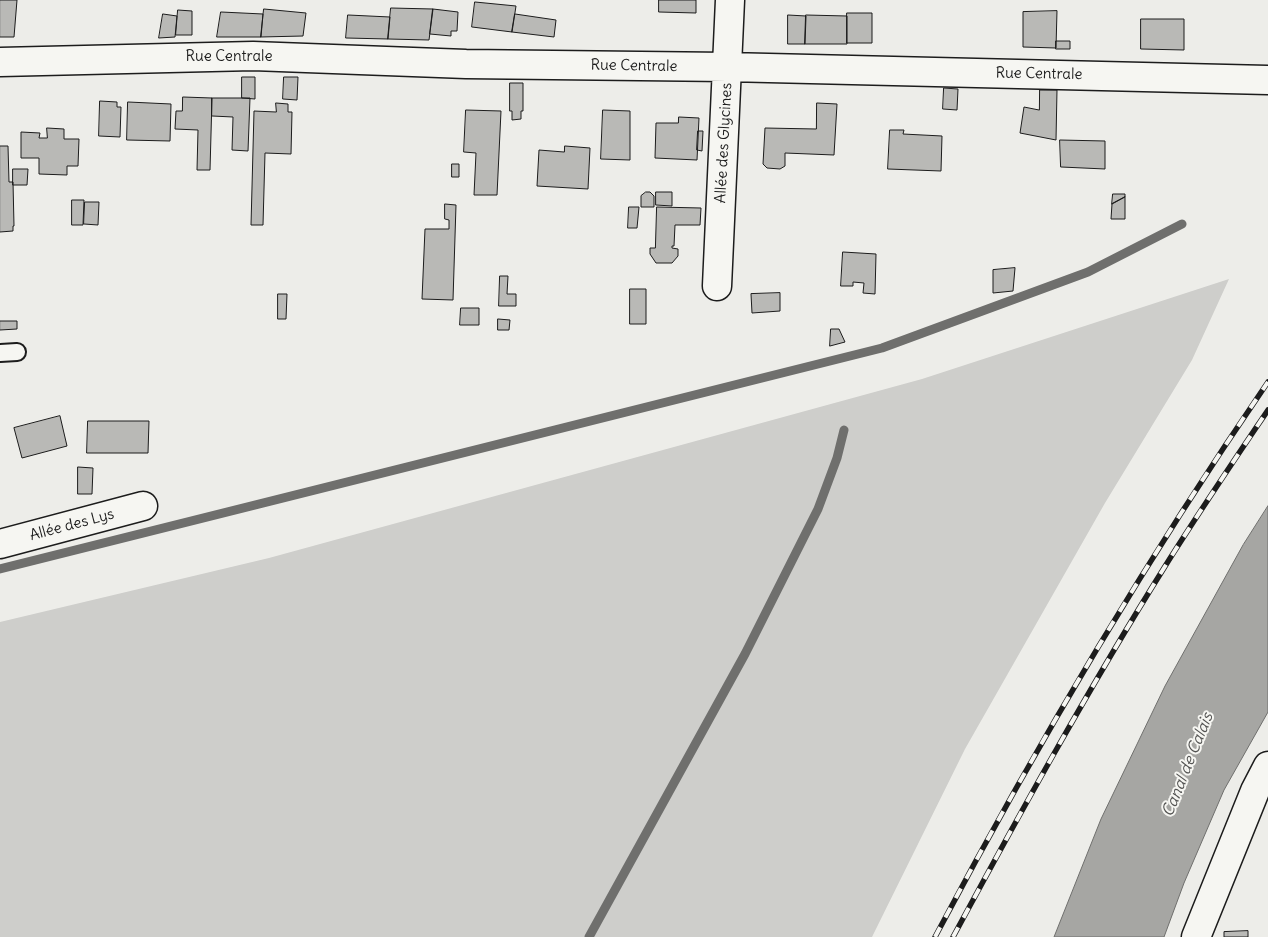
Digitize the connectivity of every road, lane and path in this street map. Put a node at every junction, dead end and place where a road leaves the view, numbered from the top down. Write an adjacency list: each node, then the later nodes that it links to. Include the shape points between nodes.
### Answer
1 (730, 0): 3 (street, Allée des Glycines)
2 (0, 62): 3 (street, Rue Centrale, via 253,56 466,64)
3 (727, 67): 4 (street, Rue Centrale); 5 (street, Allée des Glycines)
4 (1268, 80)
5 (717, 286)
6 (16, 352): 7 (lane)
7 (0, 353)
8 (144, 506): 9 (street, Allée des Lys)
9 (0, 544)
10 (1268, 766): 11 (street)
11 (1262, 792): 12 (street)
12 (1196, 937)

